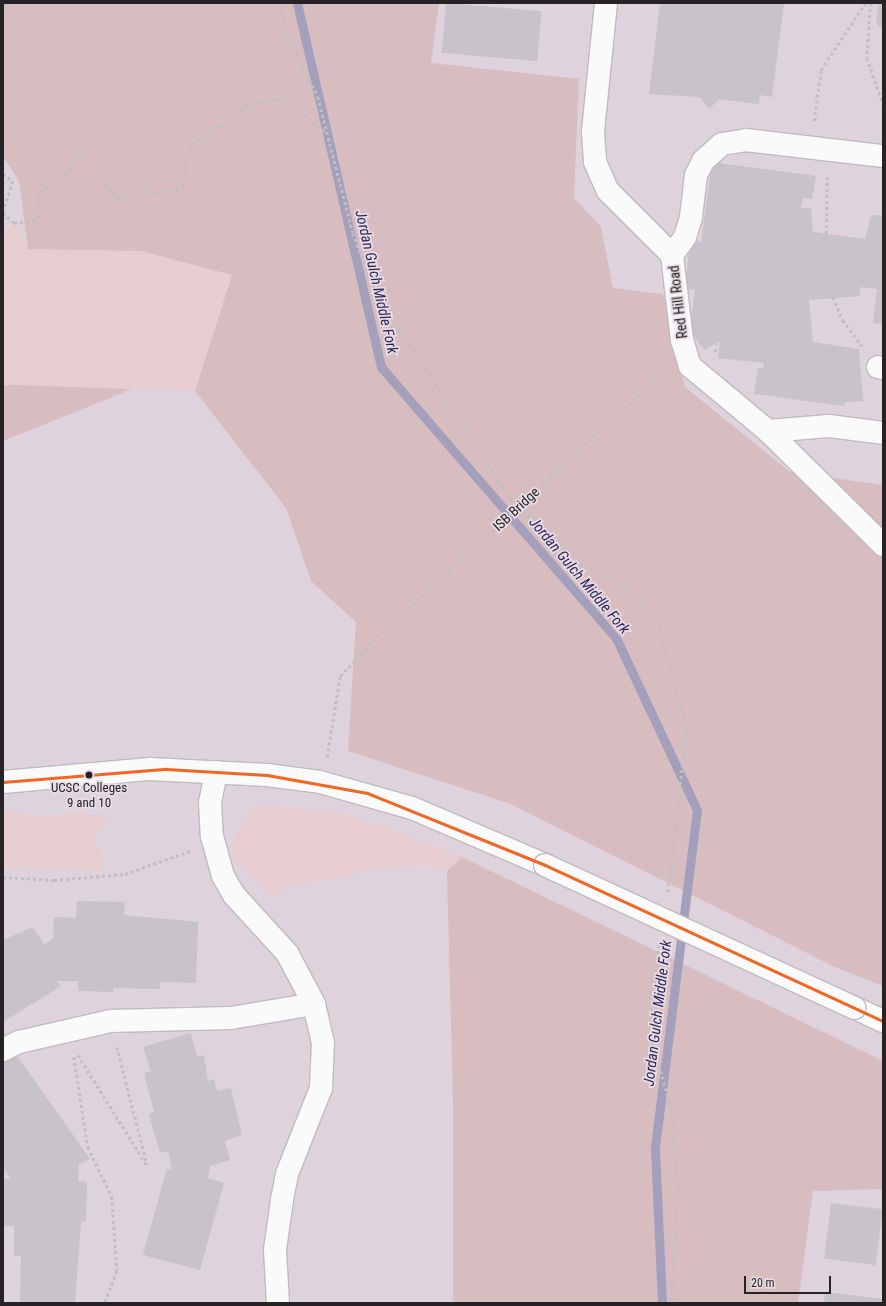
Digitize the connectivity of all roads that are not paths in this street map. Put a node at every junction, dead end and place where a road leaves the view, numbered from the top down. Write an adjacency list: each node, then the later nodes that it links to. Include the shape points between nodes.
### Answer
1 (606, 3): 3 (main road, Red Hill Road, via 593,132 595,162 608,190)
2 (883, 156): 3 (main road, via 746,140 722,144 703,161 696,175 689,224)
3 (672, 255): 4 (main road, Red Hill Road, via 682,340 690,366)
4 (768, 431): 5 (main road, via 829,426); 6 (main road, Red Hill Road)
5 (883, 433)
6 (883, 545)
7 (216, 772): 8 (main road, via 150,769); 9 (main road, via 210,802 212,836 223,876 234,895 286,953); 10 (main road, bridge, via 290,778 367,793 545,865)
8 (3, 782)
9 (314, 1004): 11 (main road, via 231,1018 111,1021 19,1042); 12 (main road, via 323,1042 323,1073 308,1125 287,1174 276,1250)
10 (883, 1021)
11 (3, 1050)
12 (278, 1303)

